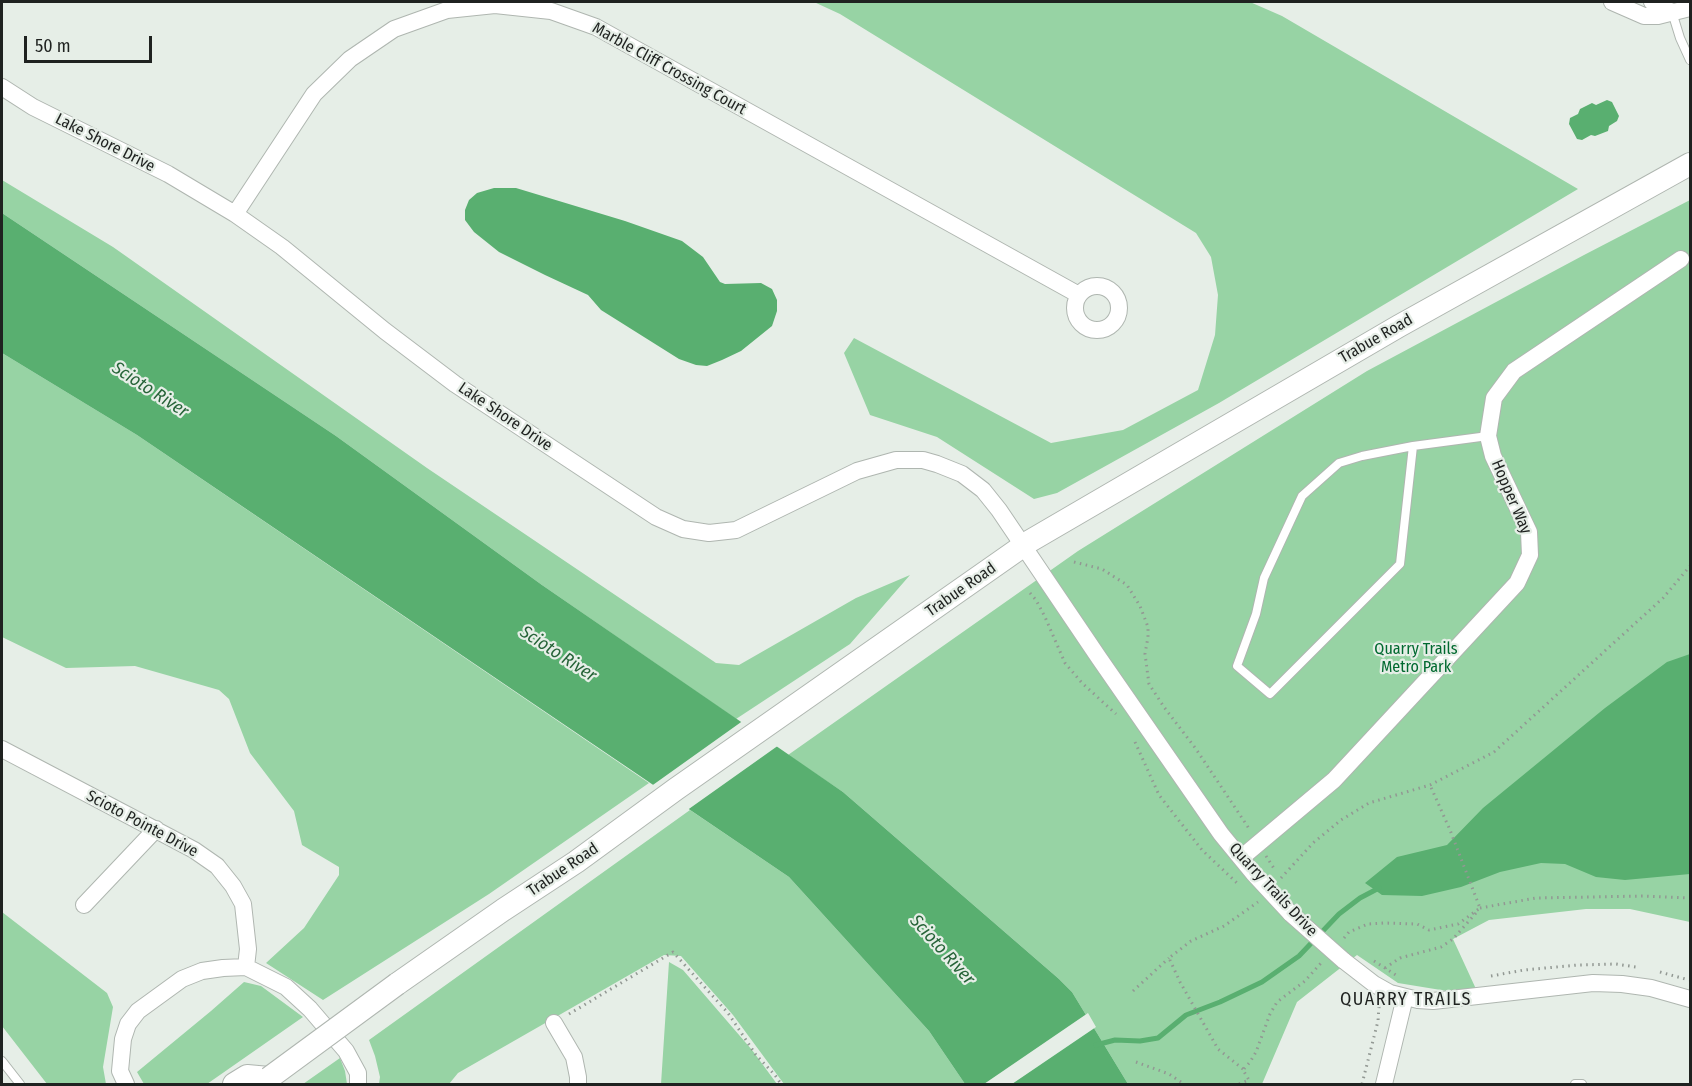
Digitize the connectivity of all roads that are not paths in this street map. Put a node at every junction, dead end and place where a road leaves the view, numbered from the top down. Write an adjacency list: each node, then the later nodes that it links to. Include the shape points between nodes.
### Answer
1 (1612, 2): 5 (street, via 1644,16)
2 (1652, 2): 5 (street)
3 (1689, 2): 4 (lane)
4 (1690, 8): 5 (street)
5 (1672, 12): 6 (lane)
6 (1690, 60)
7 (2, 87): 9 (street, Lake Shore Drive)
8 (1690, 164): 14 (main road, Trabue Road, via 1399,326)
9 (236, 214): 11 (street, Marble Cliff Crossing Court, via 314,94 350,59 394,29 447,10 495,5 551,11 596,27); 14 (street, Lake Shore Drive, via 455,384 656,517 683,529 709,533 736,530 857,471 897,460 923,460 950,468 973,482)
10 (1681, 260): 12 (street, Hopper Way, via 1514,371 1494,398)
11 (1079, 295)
12 (1488, 436): 13 (lane); 17 (street, Hopper Way, via 1493,456 1529,532 1530,555 1517,583 1334,780)
13 (1413, 446): 13 (lane, via 1339,463 1302,496 1264,578 1237,666 1270,694 1400,564)
14 (1024, 546): 17 (street, Quarry Trails Drive); 24 (main road, Trabue Road, bridge, via 397,984)
15 (2, 749): 16 (street, Scioto Pointe Drive)
16 (156, 829): 18 (street); 19 (street, Scioto Pointe Drive, via 217,866 233,886 243,904)
17 (1241, 858): 20 (street, Quarry Trails Drive, bridge, via 1291,914 1343,960 1389,993)
18 (84, 906)
19 (246, 967): 26 (street, via 202,971 182,979 138,1011 123,1039 120,1071); 28 (street, via 286,987 310,1008 346,1051 358,1073)
20 (1405, 997): 21 (street, Quarry Trails Drive, via 1433,1001 1593,983 1651,988); 30 (street)
21 (1690, 999)
22 (554, 1023): 29 (street, via 574,1057)
23 (2, 1061): 25 (lane)
24 (269, 1081): 27 (main road, Trabue Road, via 247,1076)
25 (20, 1084)
26 (126, 1084)
27 (234, 1084)
28 (358, 1084)
29 (578, 1084)
30 (1384, 1084)
31 (1575, 1084): 32 (lane)
32 (1582, 1084)

